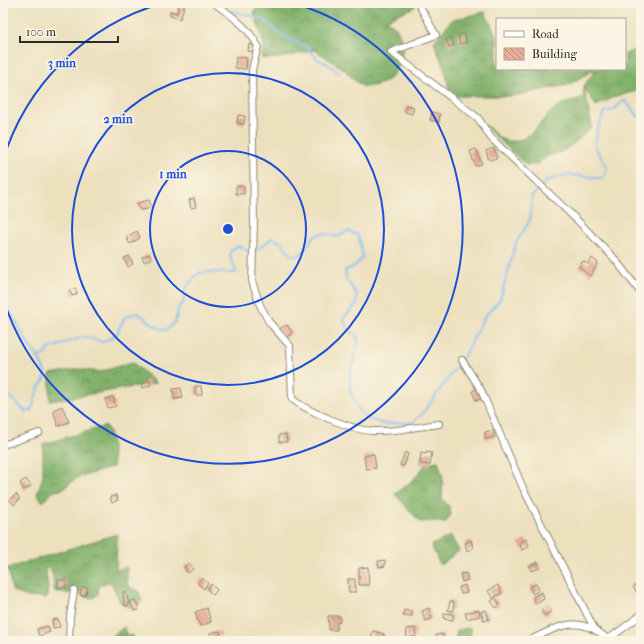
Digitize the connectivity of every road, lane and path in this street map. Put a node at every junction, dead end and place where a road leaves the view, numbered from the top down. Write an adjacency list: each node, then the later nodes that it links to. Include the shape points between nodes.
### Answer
1 (214, 3): 5 (street, via 245,27 258,46 252,70 252,281 269,322 290,346 292,399 304,408 369,431 392,431)
2 (418, 3): 3 (street, via 436,35 391,52 478,118 491,138 577,220 614,258)
3 (641, 292)
4 (462, 360): 10 (street, via 481,390 522,488)
5 (439, 424)
6 (39, 433): 7 (street)
7 (3, 445)
8 (74, 590): 12 (street)
9 (641, 615): 11 (street)
10 (594, 628): 11 (street); 13 (street, via 584,624 558,627)
11 (606, 640)
12 (70, 641)
13 (528, 641)

